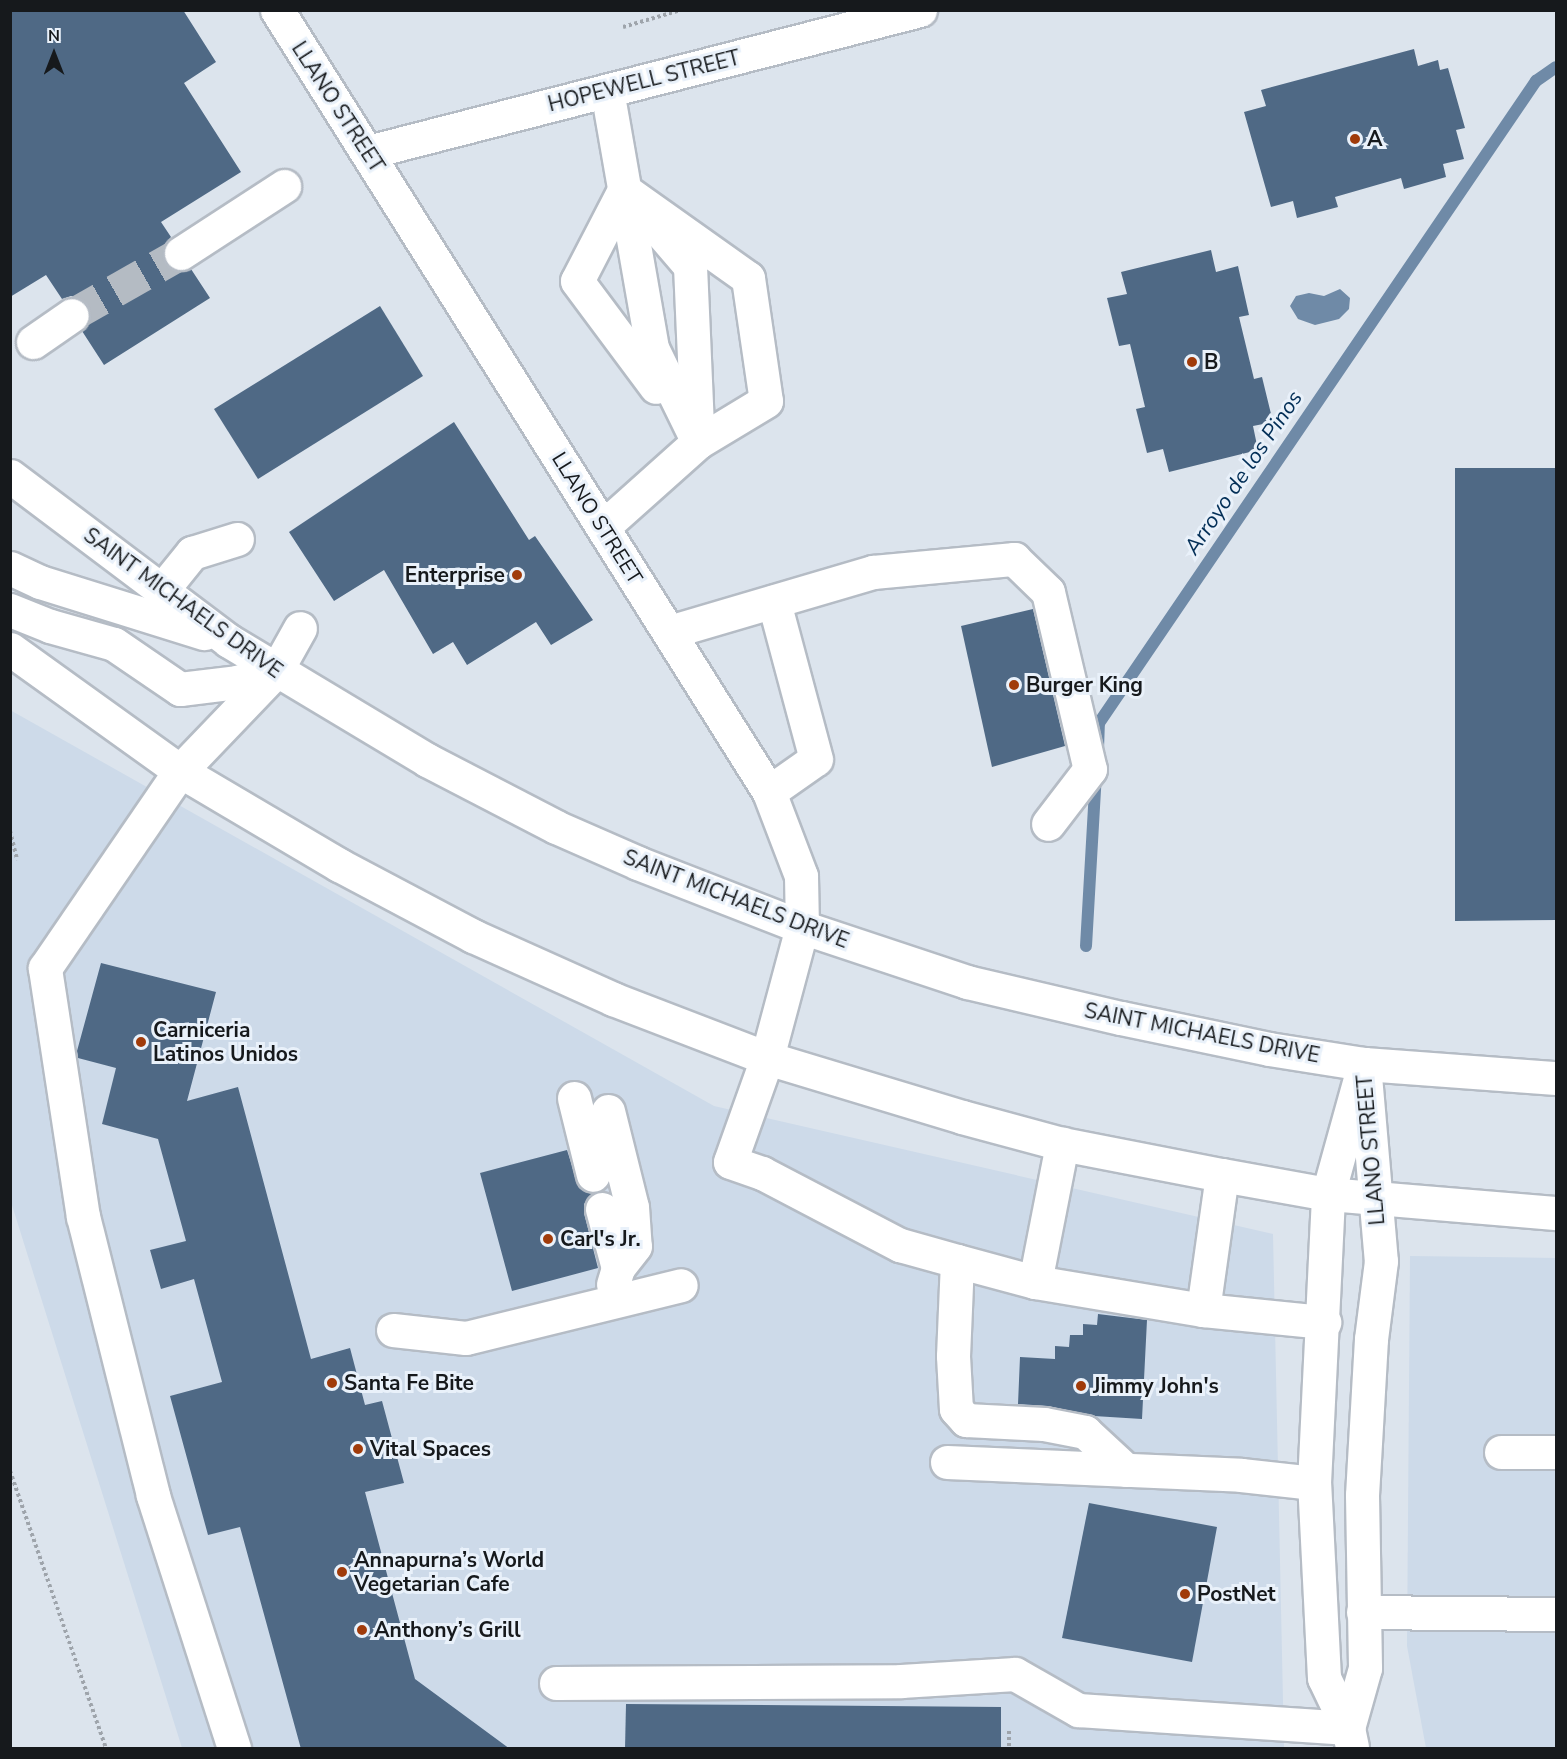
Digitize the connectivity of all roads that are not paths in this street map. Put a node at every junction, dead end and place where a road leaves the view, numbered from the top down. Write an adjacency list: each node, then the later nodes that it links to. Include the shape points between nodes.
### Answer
1 (277, 10): 4 (main road, LLANO STREET)
2 (920, 10): 3 (main road, HOPEWELL STREET)
3 (607, 91): 4 (main road, HOPEWELL STREET); 6 (main road)
4 (368, 152): 12 (main road, LLANO STREET)
5 (284, 186): 7 (main road)
6 (624, 190): 10 (main road, via 652,348); 10 (main road, via 690,266); 10 (main road, via 577,281); 10 (main road, via 748,278 766,401)
7 (181, 253)
8 (72, 315): 9 (main road)
9 (33, 342)
10 (698, 442): 12 (main road)
11 (10, 476): 15 (main road, SAINT MICHAELS DRIVE)
12 (603, 527): 19 (main road, LLANO STREET)
13 (237, 539): 15 (main road, via 192,553)
14 (10, 568): 20 (main road, via 40,582)
15 (162, 590): 20 (main road, SAINT MICHAELS DRIVE)
16 (774, 602): 19 (main road); 24 (main road, via 816,759); 25 (main road, via 873,572 1014,559 1048,592 1090,769)
17 (10, 610): 22 (main road, via 114,644 180,689 237,682)
18 (300, 628): 22 (main road)
19 (669, 632): 24 (main road, LLANO STREET)
20 (229, 641): 22 (main road, SAINT MICHAELS DRIVE)
21 (10, 649): 23 (main road)
22 (276, 671): 23 (main road); 26 (main road, SAINT MICHAELS DRIVE, via 427,760 556,827)
23 (180, 771): 27 (main road, via 339,865 473,936 613,999); 56 (main road, via 45,968 83,1217 153,1495)
24 (769, 792): 26 (main road, LLANO STREET, via 801,876)
25 (1048, 824)
26 (802, 927): 27 (main road, LLANO STREET); 28 (main road, SAINT MICHAELS DRIVE, via 967,982 1132,1021)
27 (767, 1058): 32 (main road); 39 (main road, LLANO STREET, via 730,1162 762,1173 900,1245)
28 (1364, 1064): 29 (main road, SAINT MICHAELS DRIVE); 35 (main road, LLANO STREET); 36 (main road, LLANO STREET)
29 (1557, 1078)
30 (574, 1098): 33 (main road)
31 (608, 1111): 40 (main road, via 632,1207 635,1246)
32 (1062, 1144): 34 (main road); 41 (main road)
33 (593, 1176)
34 (1222, 1176): 35 (main road); 44 (main road)
35 (1328, 1194): 36 (main road); 45 (main road, LLANO STREET)
36 (1376, 1198): 38 (main road); 52 (main road, LLANO STREET, via 1381,1261 1371,1339 1362,1495)
37 (602, 1209): 40 (main road)
38 (1557, 1213)
39 (957, 1261): 41 (main road); 50 (main road, via 956,1409 966,1420 1044,1424 1085,1432)
40 (618, 1268): 43 (main road)
41 (1035, 1282): 44 (main road)
42 (681, 1285): 43 (main road)
43 (608, 1303): 46 (main road, via 466,1338)
44 (1203, 1310): 45 (main road)
45 (1324, 1322): 51 (main road, LLANO STREET)
46 (393, 1330)
47 (1501, 1452): 48 (main road)
48 (1557, 1452)
49 (947, 1462): 50 (main road)
50 (1126, 1470): 51 (main road)
51 (1314, 1483): 55 (main road, LLANO STREET, via 1324,1678)
52 (1363, 1612): 53 (main road); 55 (main road, LLANO STREET, via 1365,1668)
53 (1557, 1614)
54 (556, 1683): 55 (main road, via 902,1680 1015,1674 1078,1710)
55 (1350, 1738)
56 (234, 1749)

